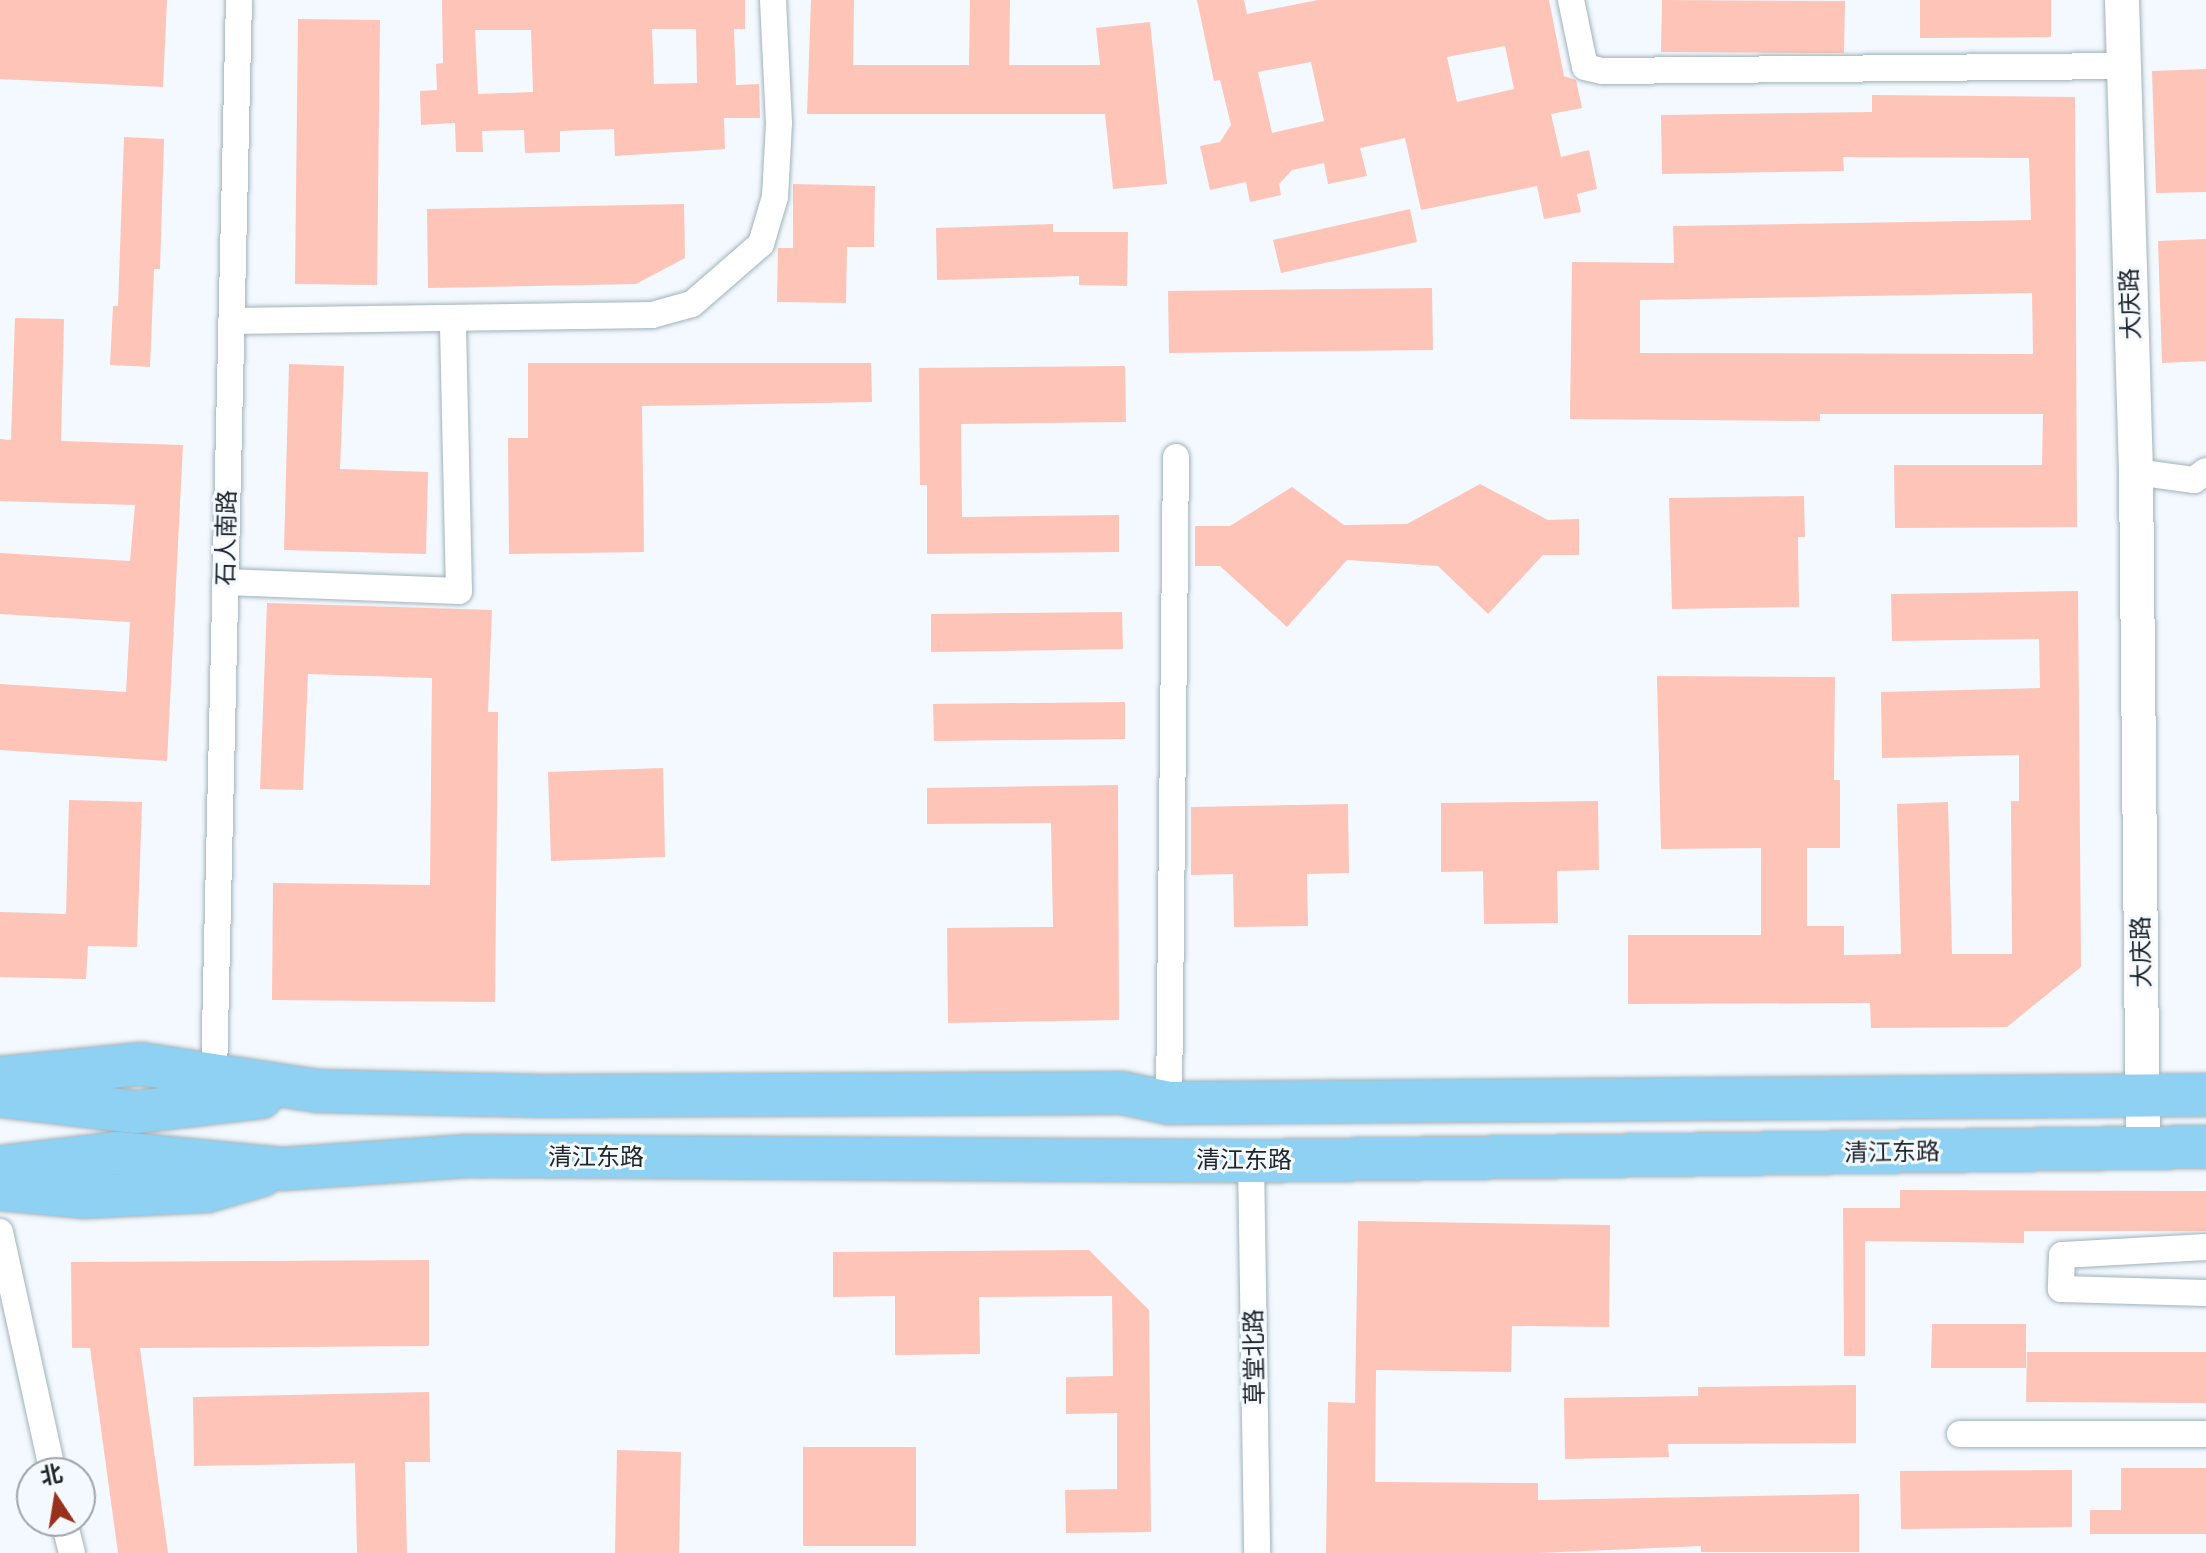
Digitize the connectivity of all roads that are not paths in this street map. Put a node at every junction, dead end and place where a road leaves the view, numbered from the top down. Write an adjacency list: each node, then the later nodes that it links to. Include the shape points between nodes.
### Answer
1 (239, 0): 7 (street, 石人南路)
2 (773, 0): 6 (street, via 775,197 761,244 692,304 652,315)
3 (1571, 0): 5 (street, via 1585,67 1603,71)
4 (2122, 0): 5 (street, 大庆路)
5 (2122, 66): 10 (street, 大庆路)
6 (453, 320): 7 (street); 11 (street, via 459,591)
7 (231, 321): 11 (street, 石人南路)
8 (1176, 457): 18 (street)
9 (2206, 471): 10 (street, via 2194,480)
10 (2136, 472): 17 (street, 大庆路)
11 (225, 582): 12 (street, 石人南路)
12 (214, 1075): 13 (main road, via 141,1064); 14 (main road)
13 (0, 1078)
14 (318, 1091): 15 (main road, via 136,1112); 18 (main road, via 542,1096 1122,1093)
15 (0, 1095)
16 (2206, 1095): 17 (main road)
17 (2143, 1096): 18 (main road); 20 (street, 大庆路)
18 (1169, 1103)
19 (2206, 1147): 20 (main road, 清江东路)
20 (2143, 1148): 21 (main road, 清江东路)
21 (1251, 1161): 23 (main road, 清江东路, via 468,1156); 31 (street, 草堂北路)
22 (0, 1167): 23 (main road, 清江东路, via 117,1153)
23 (282, 1169): 24 (main road, 清江东路, via 207,1191 83,1197)
24 (0, 1189)
25 (0, 1232): 30 (street)
26 (2206, 1247): 27 (street, via 2062,1255 2061,1289)
27 (2206, 1293)
28 (1960, 1434): 29 (street)
29 (2206, 1434)
30 (49, 1457)
31 (1257, 1553)

